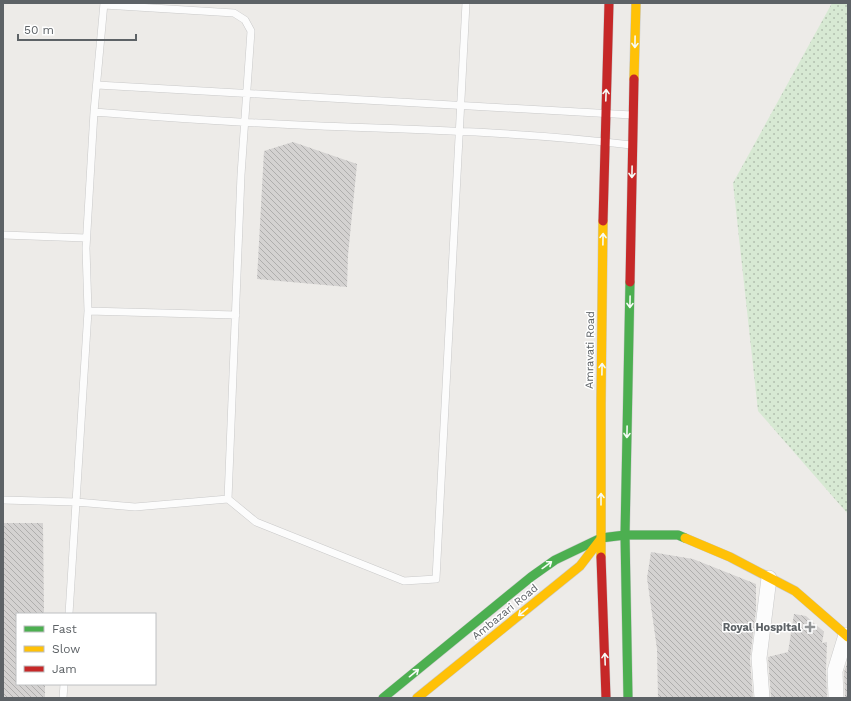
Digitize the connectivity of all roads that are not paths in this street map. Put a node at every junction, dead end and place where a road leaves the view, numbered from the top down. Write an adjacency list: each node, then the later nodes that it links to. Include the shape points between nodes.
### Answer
1 (466, 3): 7 (lane)
2 (609, 3): 9 (main road, Amravati Road, one-way to 2)
3 (636, 3): 10 (main road, one-way to 10)
4 (104, 4): 5 (lane); 6 (lane, via 234,12 246,20 251,31)
5 (98, 85): 6 (lane); 8 (lane)
6 (248, 94): 7 (lane); 11 (lane)
7 (460, 105): 9 (lane); 12 (lane)
8 (94, 112): 11 (lane); 16 (lane)
9 (605, 114): 10 (lane); 13 (main road, Amravati Road)
10 (634, 115): 14 (main road)
11 (245, 123): 12 (lane); 18 (lane)
12 (459, 132): 13 (lane); 20 (lane, via 436,579 404,581 256,522)
13 (604, 142): 14 (lane); 23 (main road, Amravati Road, one-way to 13)
14 (633, 146): 22 (main road, one-way to 22)
15 (3, 235): 16 (lane)
16 (86, 238): 17 (lane)
17 (88, 310): 18 (lane); 21 (lane)
18 (236, 315): 20 (lane)
19 (3, 500): 21 (lane)
20 (228, 500): 21 (lane, via 136,507)
21 (76, 502): 25 (lane)
22 (625, 535): 23 (main road); 24 (main road, via 678,535 730,557); 32 (main road)
23 (601, 538): 29 (main road, one-way to 23, via 555,560); 30 (main road, Ambazari Road, one-way to 30, via 580,566); 31 (main road, Amravati Road, one-way to 23)
24 (769, 578): 26 (main road, via 795,591); 33 (street, via 760,658)
25 (69, 613)
26 (847, 636): 34 (street, via 835,671)
27 (64, 685): 28 (lane)
28 (63, 698)
29 (383, 698)
30 (417, 698)
31 (606, 698)
32 (628, 698)
33 (762, 698)
34 (836, 698)

